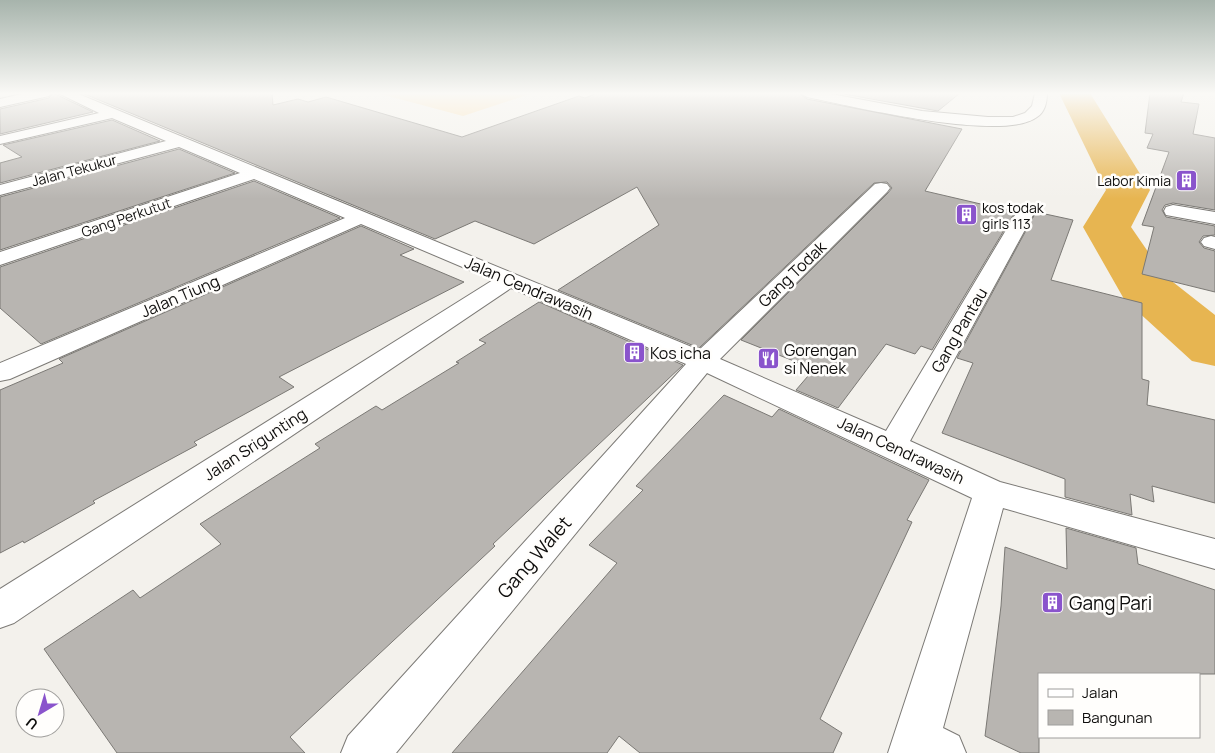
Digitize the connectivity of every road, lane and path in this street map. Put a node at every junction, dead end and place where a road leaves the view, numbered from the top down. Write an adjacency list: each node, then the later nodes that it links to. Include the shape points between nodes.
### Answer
1 (51, 128): 3 (street)
2 (144, 128): 4 (street, Jalan Cendrawasih)
3 (0, 140)
4 (176, 142): 5 (street, Jalan Cendrawasih); 7 (street, Jalan Tekukur)
5 (253, 174): 10 (street, Jalan Cendrawasih); 12 (street, Gang Perkutut)
6 (881, 188): 14 (street, Gang Todak)
7 (0, 190)
8 (1173, 211): 11 (street)
9 (1024, 215): 16 (street, Gang Pantau)
10 (360, 218): 13 (street, Jalan Cendrawasih); 15 (street, Jalan Tiung)
11 (1215, 218)
12 (0, 259)
13 (510, 279): 14 (street, Jalan Cendrawasih); 19 (street, Jalan Srigunting)
14 (703, 361): 16 (street, Jalan Cendrawasih); 21 (street, Gang Walet)
15 (0, 373)
16 (893, 445): 17 (street, Jalan Cendrawasih)
17 (991, 492): 18 (street, Jalan Cendrawasih); 20 (street)
18 (1215, 554)
19 (0, 610)
20 (924, 748)
21 (365, 753)

